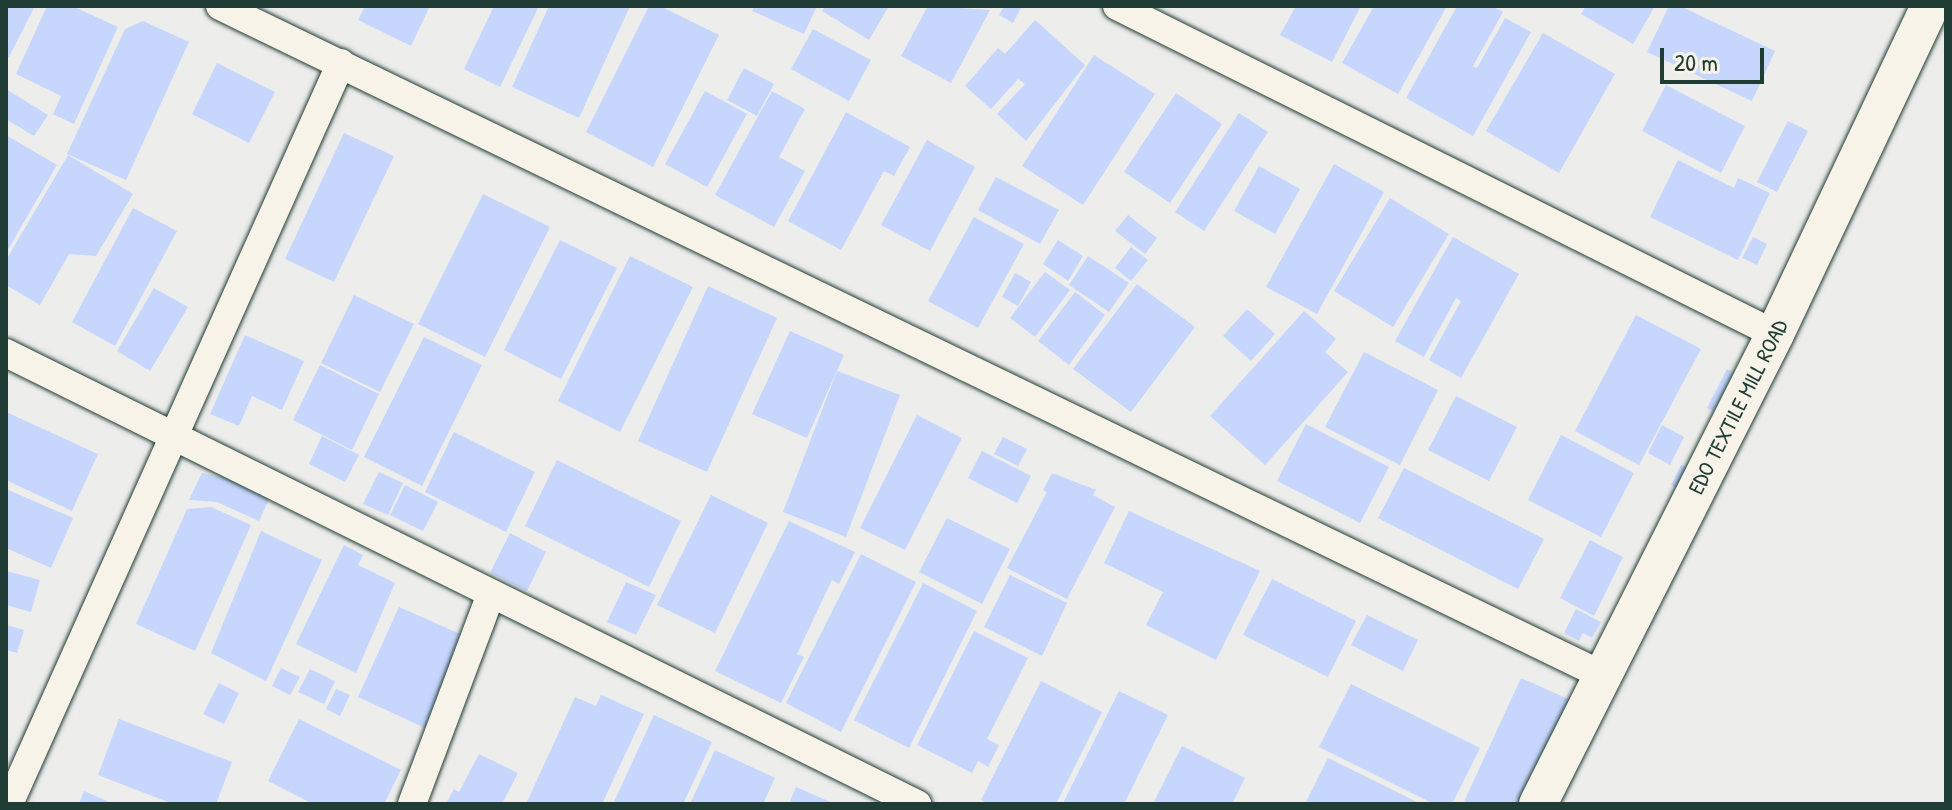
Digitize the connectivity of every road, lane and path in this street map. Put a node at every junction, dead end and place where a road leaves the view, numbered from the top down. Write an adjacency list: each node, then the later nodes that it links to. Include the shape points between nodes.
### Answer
1 (220, 6): 4 (street)
2 (1117, 6): 5 (street)
3 (1930, 6): 5 (street, EDO TEXTILE MILL ROAD)
4 (341, 63): 7 (street); 9 (street)
5 (1775, 334): 9 (street, EDO TEXTILE MILL ROAD)
6 (6, 353): 7 (street)
7 (172, 438): 8 (street, via 328,509); 10 (street)
8 (490, 596): 11 (street); 12 (street)
9 (1602, 675): 13 (street, EDO TEXTILE MILL ROAD)
10 (9, 804)
11 (412, 804)
12 (917, 804)
13 (1538, 804)

